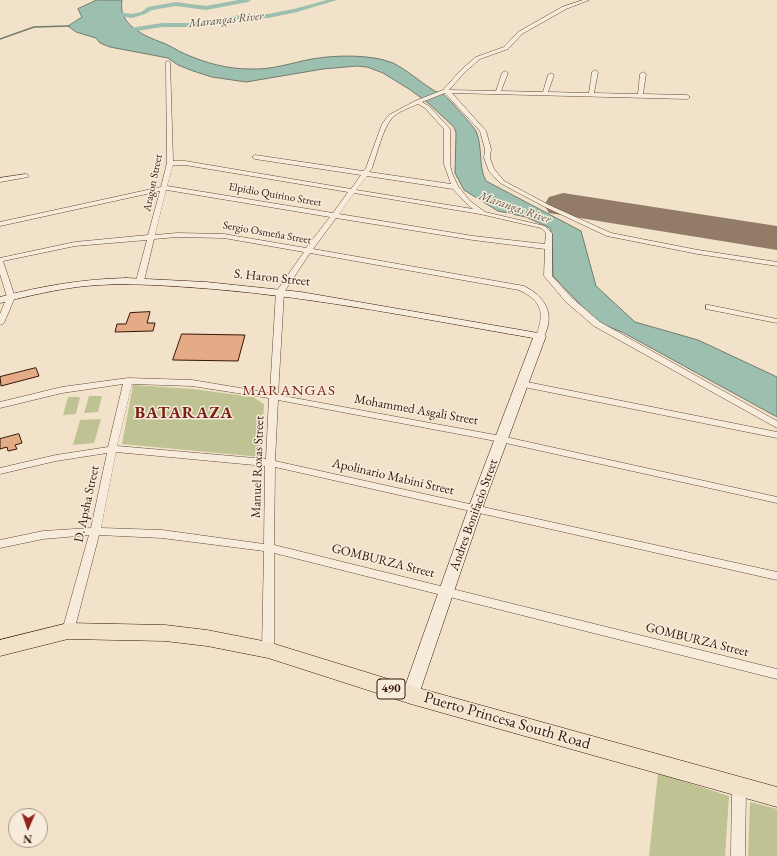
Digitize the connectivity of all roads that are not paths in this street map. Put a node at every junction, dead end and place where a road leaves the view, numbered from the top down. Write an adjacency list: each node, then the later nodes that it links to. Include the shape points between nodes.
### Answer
1 (587, 0): 7 (street, via 564,8 520,33 506,48 478,58)
2 (168, 62): 15 (street, Aragon Street)
3 (595, 72): 10 (street)
4 (505, 73): 8 (street)
5 (643, 74): 11 (street)
6 (551, 75): 9 (street)
7 (445, 91): 8 (street); 13 (street); 29 (street, via 483,131 491,170 502,182 546,206 609,236)
8 (498, 93): 9 (street)
9 (545, 94): 10 (street)
10 (591, 95): 11 (street)
11 (640, 96): 12 (street)
12 (687, 97)
13 (417, 102): 16 (street, via 391,116 385,124); 19 (street, via 427,107 447,129 447,164)
14 (255, 157): 16 (street)
15 (170, 162): 20 (street, Aragon Street); 21 (street)
16 (365, 174): 19 (street); 21 (street)
17 (26, 176): 18 (street)
18 (0, 180)
19 (455, 187): 22 (street, via 468,202)
20 (164, 188): 23 (street, Elpidio Quirino Street); 24 (street, Elpidio Quirino Street); 25 (street, Aragon Street)
21 (352, 191): 22 (street); 23 (street)
22 (483, 213): 26 (street, via 542,227 549,233)
23 (334, 215): 26 (street, Elpidio Quirino Street, via 473,238); 27 (street)
24 (0, 224)
25 (151, 238): 27 (street, Sergio Osmeña Street, via 224,236); 28 (street, Sergio Osmeña Street, via 75,244); 30 (street, Aragon Street)
26 (549, 247): 41 (street, via 548,276 569,300 596,324)
27 (308, 251): 31 (street); 36 (street, Sergio Osmeña Street, via 529,291 536,297 545,315 546,320)
28 (0, 261): 32 (street)
29 (777, 264)
30 (140, 281): 31 (street, S. Haron Street); 32 (street, S. Haron Street, via 75,285)
31 (280, 292): 36 (street, S. Haron Street); 39 (street, Manuel Roxas Street)
32 (5, 299): 35 (street)
33 (709, 307): 34 (street)
34 (777, 321)
35 (0, 323)
36 (540, 336): 38 (street, Andres Bonifacio Street)
37 (128, 382): 39 (street, Mohammed Asgali Street, via 192,383); 40 (street, Mohammed Asgali Street, via 62,390); 44 (street, D. Apsha Street)
38 (522, 384): 42 (street); 43 (street, Andres Bonifacio Street)
39 (274, 397): 43 (street, Mohammed Asgali Street); 45 (street, Manuel Roxas Street)
40 (0, 405)
41 (777, 425)
42 (777, 435)
43 (501, 439): 47 (street, Mohammed Asgali Street); 48 (street, Andres Bonifacio Street)
44 (112, 449): 45 (street, Apolinario Mabini Street); 46 (street, Apolinario Mabini Street); 49 (street, D. Apsha Street)
45 (270, 463): 48 (street, Apolinario Mabini Street); 51 (street, Manuel Roxas Street)
46 (0, 470)
47 (777, 500)
48 (475, 509): 52 (street, Apolinario Mabini Street); 53 (street, Andres Bonifacio Street)
49 (95, 531): 50 (street, GOMBURZA Street, via 43,536); 51 (street, GOMBURZA Street, via 162,534); 54 (street, D. Apsha Street)
50 (0, 544)
51 (269, 548): 53 (street, GOMBURZA Street); 56 (street, Manuel Roxas Street)
52 (777, 576)
53 (447, 591): 57 (street, GOMBURZA Street); 58 (street, Andres Bonifacio Street)
54 (68, 631): 55 (main road, Puerto Princesa South Road / 490); 56 (main road, Puerto Princesa South Road / 490, via 120,630 165,633)
55 (0, 648)
56 (268, 650): 58 (main road, Puerto Princesa South Road / 490)
57 (777, 674)
58 (411, 695): 59 (main road, Puerto Princesa South Road / 490)
59 (739, 786): 60 (main road, Puerto Princesa South Road / 490); 61 (street)
60 (777, 797)
61 (738, 856)

